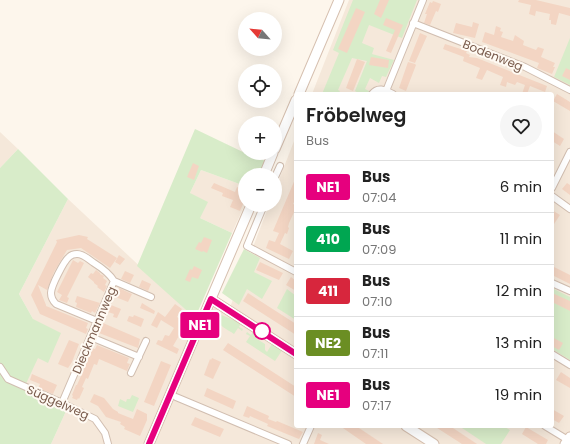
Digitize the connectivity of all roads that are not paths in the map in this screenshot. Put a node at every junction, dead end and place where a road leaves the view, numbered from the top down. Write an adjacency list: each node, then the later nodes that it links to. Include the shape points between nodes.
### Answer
1 (339, 0): 6 (main road)
2 (423, 0): 3 (street)
3 (413, 24): 4 (street, Bodenweg, via 525,67); 5 (street)
4 (570, 90)
5 (386, 91): 7 (street, via 381,88)
6 (300, 92)
7 (374, 92)
8 (294, 105): 9 (main road)
9 (282, 133)
10 (570, 152): 11 (street)
11 (554, 184)
12 (554, 197): 13 (street)
13 (570, 209)
14 (248, 212): 23 (main road)
15 (261, 212): 16 (street, via 247,246)
16 (294, 271)
17 (114, 282): 20 (street, Dieckmannweg); 24 (street, Dieckmannweg); 24 (street, via 105,271 84,256 76,254 66,260 52,287 51,295 56,304)
18 (554, 284): 19 (street)
19 (570, 291)
20 (139, 292): 21 (street, Dieckmannweg); 22 (street)
21 (151, 297)
22 (136, 299)
23 (211, 299): 27 (main road); 40 (main road)
24 (97, 321): 25 (street, Dieckmannweg)
25 (91, 337): 29 (street); 34 (street, Dieckmannweg)
26 (146, 341): 29 (street)
27 (294, 353)
28 (554, 355): 30 (street)
29 (138, 357): 32 (street)
30 (570, 365)
31 (0, 367): 34 (street, Süggelweg, via 8,380)
32 (131, 373)
33 (176, 397): 41 (street)
34 (62, 403): 39 (street, Süggelweg, via 94,419 105,434)
35 (310, 428): 42 (street)
36 (548, 428): 38 (street)
37 (418, 429): 43 (main road)
38 (568, 440)
39 (108, 444)
40 (149, 444)
41 (288, 444)
42 (304, 444)
43 (434, 444)

